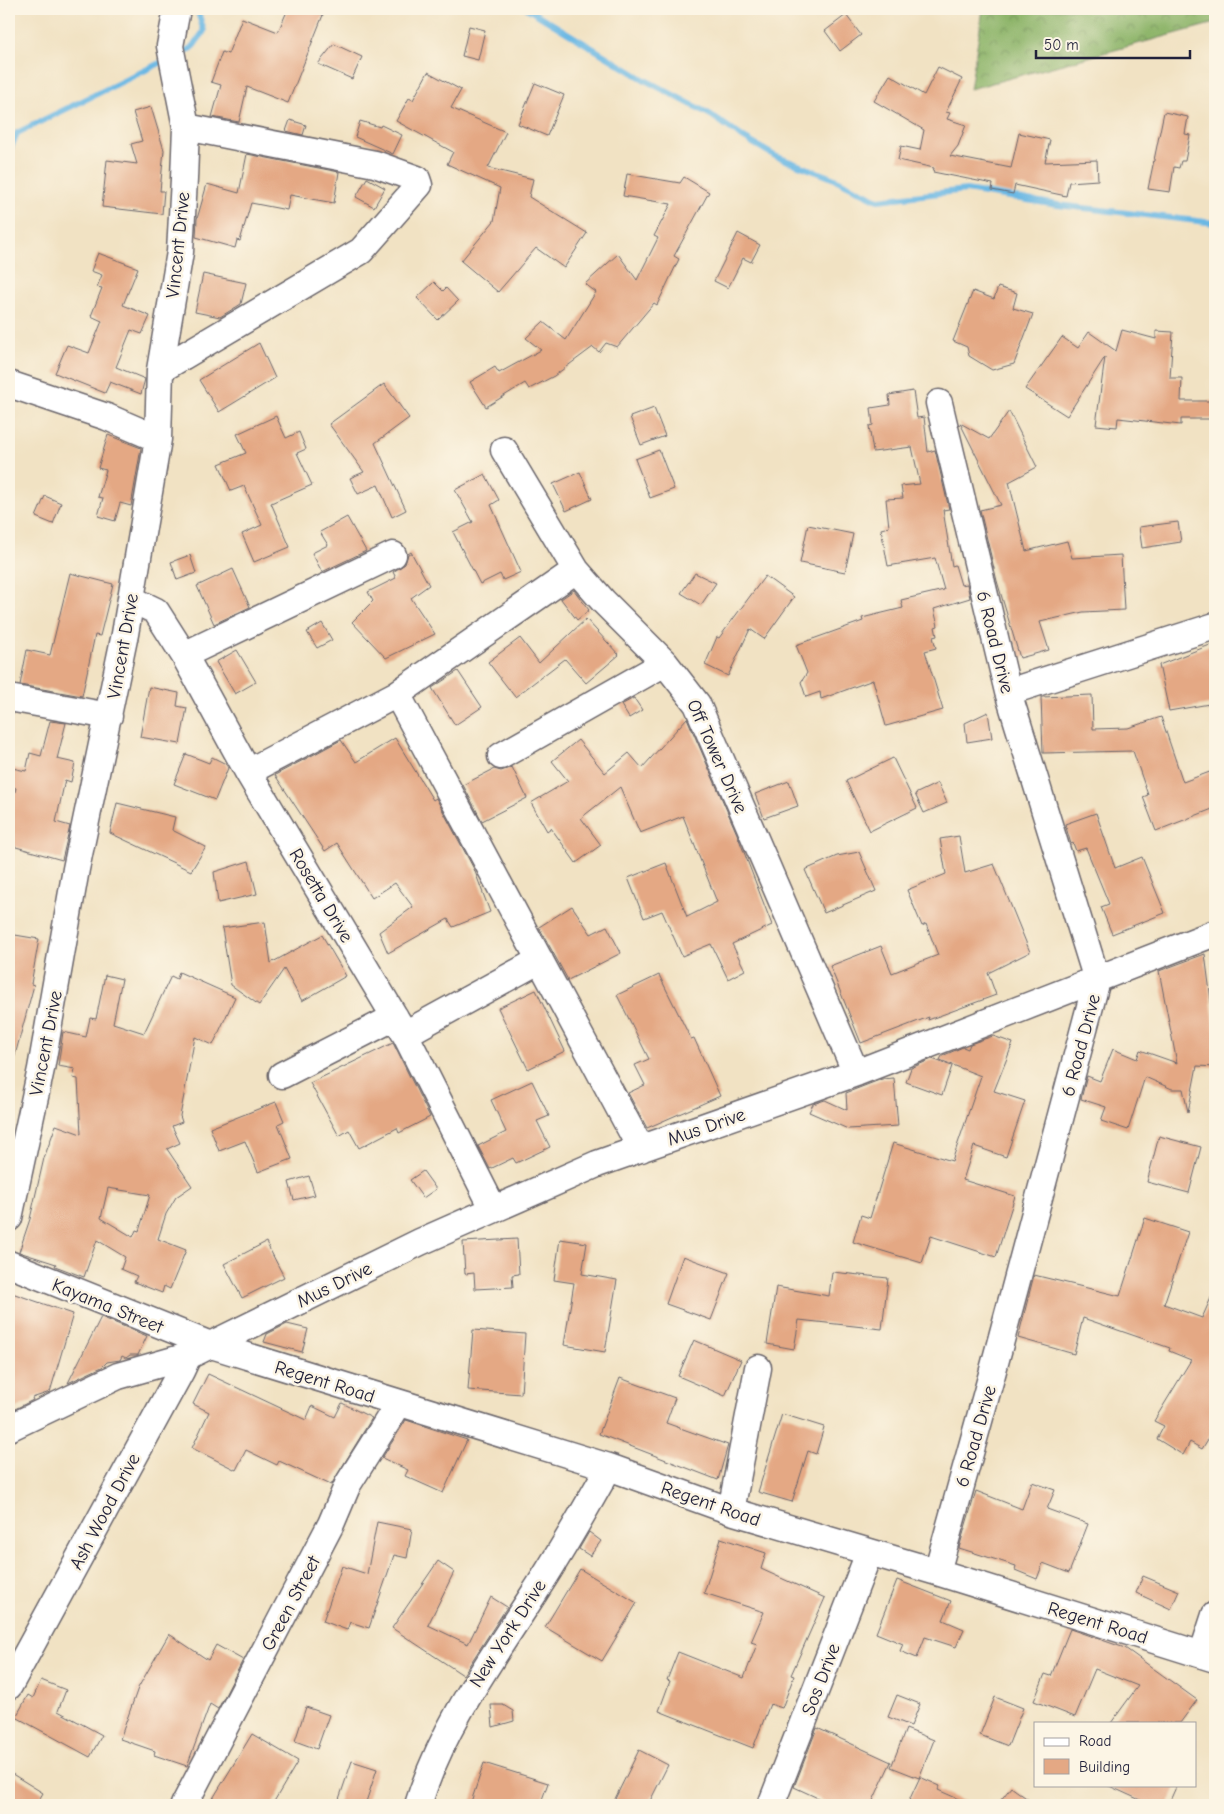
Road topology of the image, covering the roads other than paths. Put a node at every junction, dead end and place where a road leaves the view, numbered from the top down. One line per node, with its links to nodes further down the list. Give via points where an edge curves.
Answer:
1 (177, 9): 2 (street, Vincent Drive, via 172,58)
2 (186, 127): 3 (street, Vincent Drive, via 180,252); 3 (street, via 375,164 417,179 419,185 362,251)
3 (160, 370): 6 (street, Vincent Drive)
4 (9, 384): 6 (street, via 107,416)
5 (938, 403): 14 (street, 6 Road Drive)
6 (158, 438): 10 (street, Vincent Drive)
7 (504, 450): 9 (street, Off Tower Drive)
8 (393, 555): 12 (street)
9 (576, 570): 13 (street, Off Tower Drive); 15 (street)
10 (131, 599): 12 (street, Rosetta Drive, via 156,611); 17 (street, Vincent Drive)
11 (1215, 626): 14 (street)
12 (184, 655): 19 (street, Rosetta Drive)
13 (665, 663): 18 (street); 24 (street, Off Tower Drive, via 697,704)
14 (1008, 692): 22 (street, 6 Road Drive)
15 (397, 694): 19 (street); 21 (street)
16 (9, 698): 17 (street)
17 (110, 716): 28 (street, Vincent Drive, via 76,869 42,1069)
18 (501, 756)
19 (248, 772): 23 (street, Rosetta Drive)
20 (1215, 934): 22 (street, Mus Drive)
21 (540, 960): 23 (street); 26 (street)
22 (1097, 980): 24 (street, Mus Drive); 37 (street, 6 Road Drive)
23 (400, 1025): 25 (street); 27 (street, Rosetta Drive)
24 (856, 1073): 26 (street, Mus Drive)
25 (282, 1075)
26 (641, 1149): 27 (street, Mus Drive)
27 (493, 1208): 30 (street, Mus Drive)
28 (9, 1218)
29 (9, 1264): 30 (street, Kayama Street)
30 (198, 1350): 32 (street, Regent Road); 33 (street, Mus Drive, via 118,1376); 40 (street, Ash Wood Drive)
31 (758, 1368): 35 (street)
32 (399, 1403): 34 (street, Regent Road); 41 (street, Green Street, via 348,1484 331,1524)
33 (9, 1428)
34 (609, 1467): 35 (street, Regent Road); 42 (street, New York Drive, via 534,1593 458,1710)
35 (731, 1511): 36 (street, Regent Road)
36 (869, 1553): 37 (street, Regent Road); 43 (street, Sos Drive)
37 (937, 1572): 39 (street, Regent Road)
38 (1215, 1615): 39 (street)
39 (1209, 1657)
40 (9, 1686)
41 (184, 1805)
42 (418, 1805)
43 (771, 1805)

